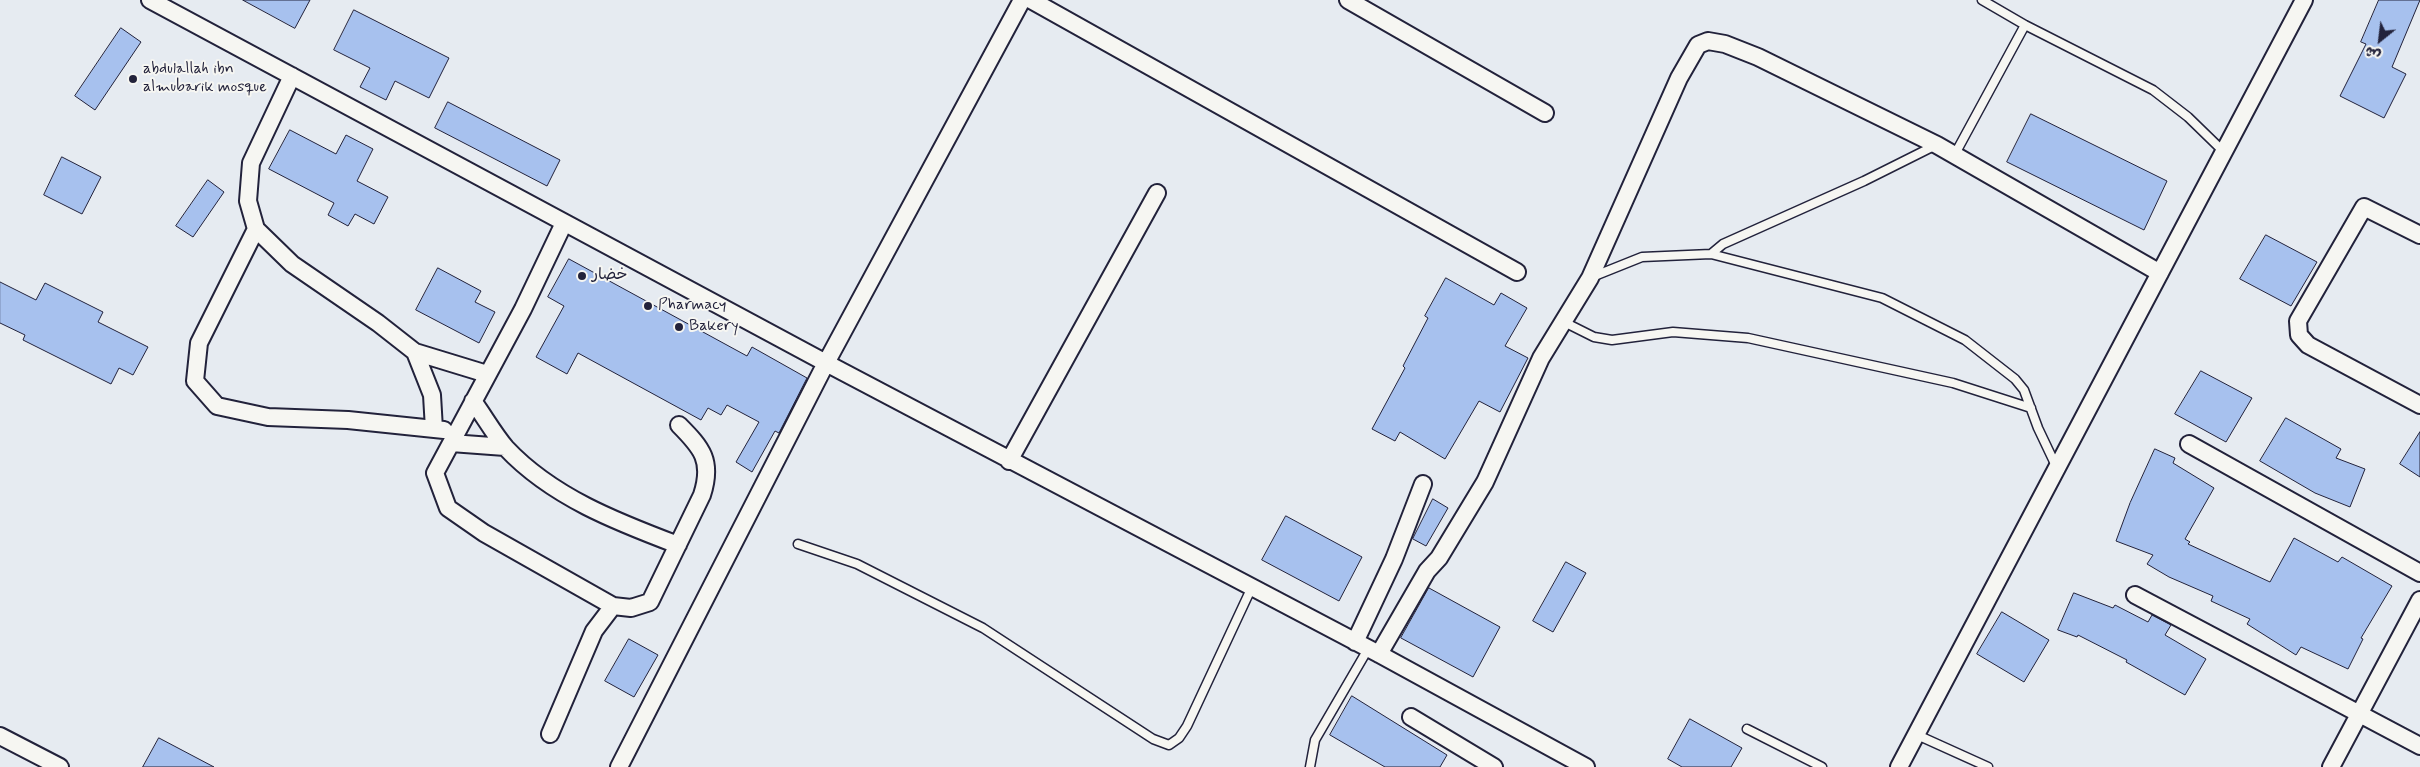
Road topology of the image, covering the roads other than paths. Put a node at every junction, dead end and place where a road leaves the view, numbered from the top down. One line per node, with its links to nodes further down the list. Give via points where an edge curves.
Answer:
1 (150, 0): 8 (street)
2 (1022, 0): 23 (street)
3 (1031, 0): 18 (street)
4 (1348, 0): 9 (street)
5 (1982, 0): 7 (lane)
6 (2304, 0): 11 (street)
7 (2024, 25): 11 (lane, via 2152,90 2188,117); 12 (lane)
8 (292, 76): 14 (street); 15 (street, via 251,163 248,201)
9 (1545, 113)
10 (1937, 145): 12 (street); 17 (lane, via 1723,244); 20 (street, via 1758,57 1708,41 1698,45 1682,72)
11 (2224, 152): 19 (street)
12 (1955, 154): 19 (street)
13 (1157, 193): 33 (street)
14 (564, 223): 23 (street); 24 (street, via 523,309)
15 (256, 229): 22 (street, via 292,264); 29 (street, via 199,343 195,381 217,406 268,417 348,420)
16 (2420, 236): 26 (street, via 2364,207 2298,321 2299,335 2308,345)
17 (1711, 254): 20 (lane, via 1642,257); 27 (lane, via 1882,298 1965,340 2016,379)
18 (1517, 272)
19 (2160, 273): 34 (street)
20 (1590, 278): 21 (street)
21 (1564, 322): 27 (lane, via 1594,337 1612,340 1673,332 1748,338 1954,383); 43 (street, via 1541,358 1485,482 1439,558)
22 (415, 352): 24 (street); 29 (street, via 432,396)
23 (826, 363): 33 (street); 52 (street)
24 (487, 374): 25 (street)
25 (472, 401): 30 (street); 32 (street)
26 (2420, 406)
27 (2031, 408): 34 (lane)
28 (679, 425): 37 (street, via 700,446 706,464 706,482)
29 (434, 429): 30 (street)
30 (454, 437): 32 (street); 42 (street, via 435,473 448,508 484,533)
31 (2190, 444): 38 (street)
32 (505, 447): 37 (street, via 549,485 620,523)
33 (1009, 461): 39 (street)
34 (2056, 468): 48 (street)
35 (1423, 484): 43 (street, via 1394,559)
36 (798, 544): 39 (lane, via 857,564 983,628 1153,739 1169,745 1187,726)
37 (678, 545): 42 (street, via 650,602 631,608)
38 (2420, 573)
39 (1251, 589): 43 (street)
40 (2134, 595): 44 (street)
41 (2420, 600): 44 (street)
42 (613, 606): 47 (street, via 594,631)
43 (1367, 648): 53 (lane, via 1314,740); 55 (street)
44 (2359, 714): 50 (street); 59 (street)
45 (1411, 717): 54 (street)
46 (1748, 729): 56 (lane)
47 (550, 734)
48 (1915, 734): 57 (street); 58 (lane)
49 (0, 736): 51 (street)
50 (2420, 746)
51 (60, 767)
52 (620, 767)
53 (1310, 767)
54 (1494, 767)
55 (1586, 767)
56 (1822, 767)
57 (1898, 767)
58 (1988, 767)
59 (2331, 767)

